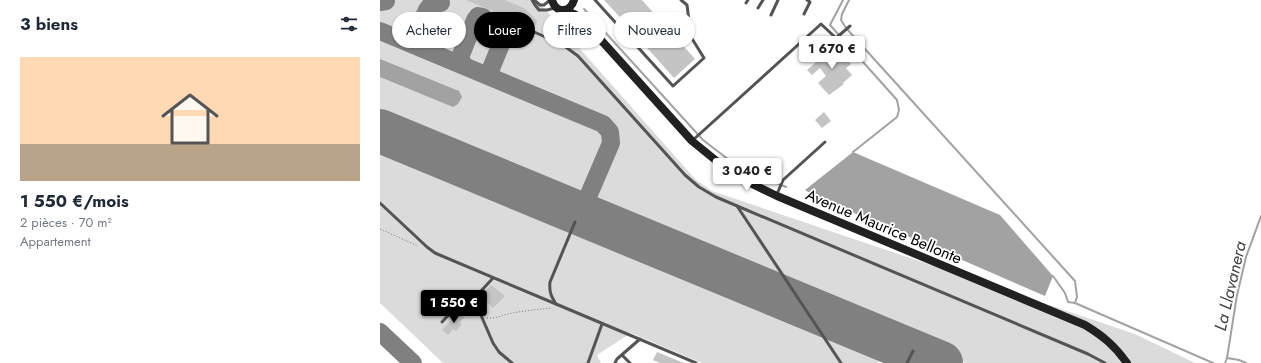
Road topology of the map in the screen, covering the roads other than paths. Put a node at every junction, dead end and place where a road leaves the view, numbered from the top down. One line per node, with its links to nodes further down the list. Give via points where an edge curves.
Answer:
1 (533, 0): 2 (lane, via 544,5); 10 (lane, via 539,10)
2 (551, 0): 10 (street)
3 (595, 0): 4 (lane, via 673,86 704,58 691,37 687,5)
4 (681, 0)
5 (763, 0): 9 (lane)
6 (778, 0): 14 (lane)
7 (807, 0): 13 (lane, via 810,2)
8 (574, 1): 10 (street, via 570,7); 12 (street, Avenue Maurice Bellonte)
9 (758, 8)
10 (560, 9): 11 (street, Avenue Maurice Bellonte)
11 (568, 12)
12 (579, 12)
13 (804, 14)
14 (771, 15)
15 (850, 26): 18 (lane, via 836,38 822,24)
16 (535, 32): 22 (lane, via 563,45 578,56 685,175 699,187)
17 (606, 45): 18 (street, Avenue Maurice Bellonte)
18 (694, 140): 20 (street, Avenue Maurice Bellonte, via 742,179)
19 (825, 142): 20 (lane, via 783,181)
20 (778, 192): 40 (street, Avenue Maurice Bellonte, via 1084,324 1104,337)
21 (380, 203): 24 (lane, via 435,253)
22 (736, 206): 37 (lane); 39 (lane)
23 (575, 222): 26 (lane, via 550,282 549,291)
24 (493, 278): 25 (lane); 26 (lane)
25 (470, 303): 27 (lane, via 456,307); 32 (lane, via 480,313 499,352)
26 (556, 304): 28 (lane)
27 (442, 322)
28 (602, 324): 29 (lane); 33 (lane)
29 (640, 339): 31 (lane); 36 (lane)
30 (913, 351): 38 (lane)
31 (622, 355): 34 (lane); 35 (lane)
32 (512, 363)
33 (588, 363)
34 (615, 363)
35 (630, 363)
36 (696, 363)
37 (840, 363)
38 (907, 363)
39 (1105, 363)
40 (1127, 363)

